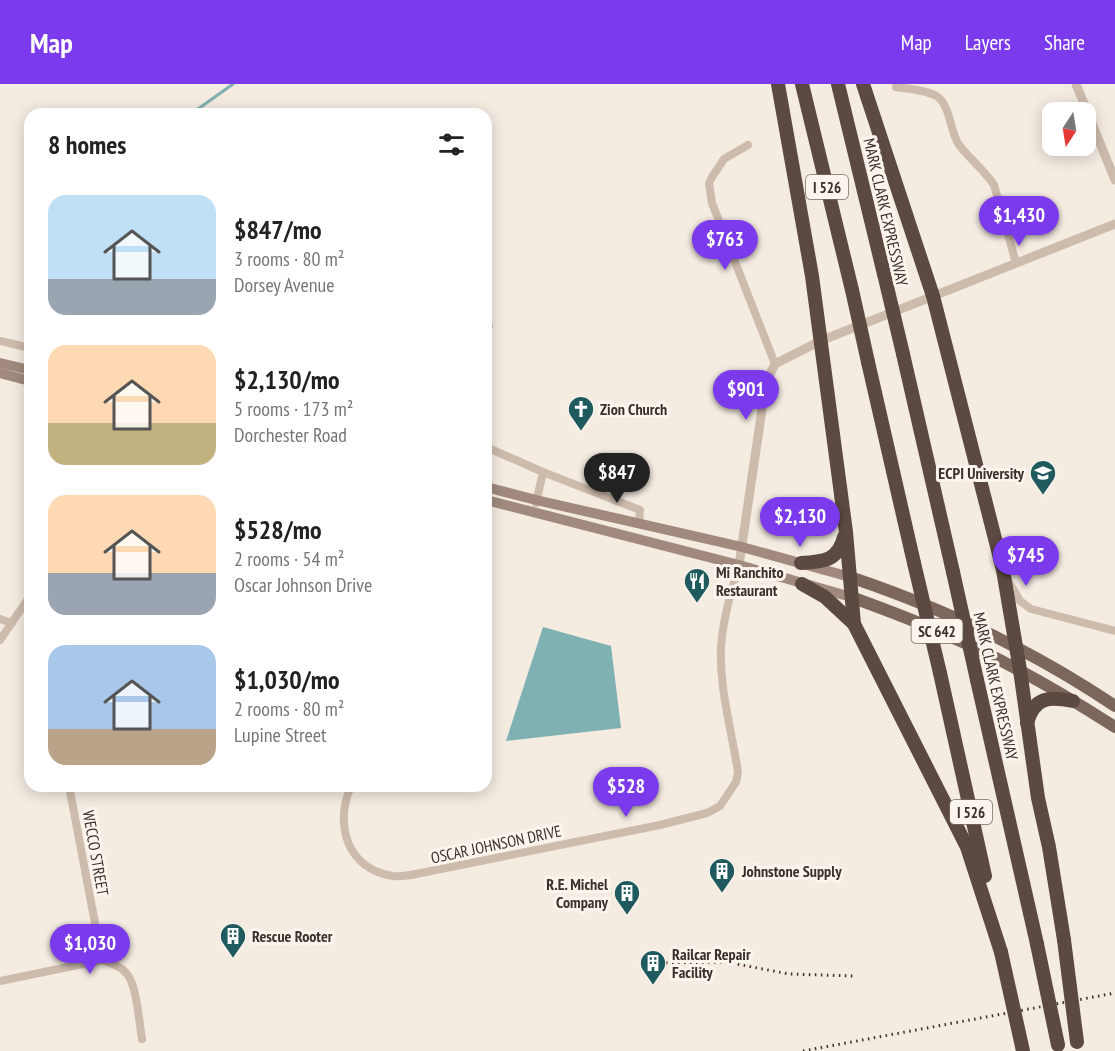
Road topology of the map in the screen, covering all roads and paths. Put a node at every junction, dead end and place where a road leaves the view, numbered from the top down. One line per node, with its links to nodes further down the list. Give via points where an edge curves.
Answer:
1 (778, 84): 13 (highway)
2 (802, 84): 49 (highway, I 526, bridge)
3 (838, 84): 54 (highway, MARK CLARK EXPRESSWAY / I 526, bridge, via 953,572)
4 (863, 84): 11 (highway)
5 (1076, 84): 8 (street)
6 (896, 87): 10 (street, via 938,97 959,145 994,185)
7 (748, 145): 16 (street, via 724,159 709,183 712,203)
8 (1115, 180)
9 (1115, 224): 10 (street)
10 (1016, 263): 11 (street)
11 (933, 296): 13 (street); 31 (highway)
12 (0, 341): 14 (street)
13 (820, 341): 16 (street); 27 (highway)
14 (24, 347)
15 (0, 363): 17 (main road)
16 (775, 364): 28 (street, via 766,382)
17 (24, 369)
18 (0, 373): 19 (main road)
19 (24, 379)
20 (492, 450): 21 (street)
21 (543, 472): 23 (street); 26 (street, via 640,510)
22 (492, 489): 23 (main road, SC 642)
23 (536, 500): 25 (street); 26 (main road, SC 642)
24 (492, 502): 25 (main road, SC 642)
25 (534, 512): 30 (main road, SC 642)
26 (639, 524): 28 (main road, SC 642)
27 (846, 532): 29 (highway, via 836,555); 32 (highway)
28 (742, 547): 29 (main road, SC 642); 30 (street)
29 (801, 563): 32 (main road, SC 642)
30 (739, 565): 33 (main road, SC 642); 48 (street, OSCAR JOHNSON DRIVE, via 721,649 738,772 720,806 660,825 395,876 368,866 346,838 342,818)
31 (1003, 570): 39 (street, via 1020,601 1030,609); 41 (highway)
32 (850, 577): 34 (highway); 41 (main road, SC 642, via 965,620)
33 (802, 584): 34 (main road, SC 642); 38 (highway, via 825,597)
34 (851, 597): 38 (highway); 42 (main road, SC 642, via 951,636)
35 (24, 605): 37 (street)
36 (0, 619): 37 (street)
37 (12, 623): 40 (street)
38 (854, 624): 49 (highway, via 967,847)
39 (1115, 631)
40 (0, 640)
41 (1016, 646): 42 (highway); 44 (main road, SC 642)
42 (1020, 670): 43 (main road, SC 642); 45 (highway)
43 (1073, 700): 45 (highway, via 1058,697 1040,702 1030,712); 46 (main road, SC 642)
44 (1115, 706)
45 (1027, 725): 53 (highway, bridge, via 1050,847)
46 (1115, 727)
47 (70, 792): 50 (street, WECCO STREET)
48 (349, 792)
49 (1001, 952): 55 (highway, I 526, bridge)
50 (102, 960): 51 (street); 52 (street, via 127,974)
51 (0, 981)
52 (142, 1039)
53 (1078, 1046)
54 (1059, 1048)
55 (1023, 1051)

